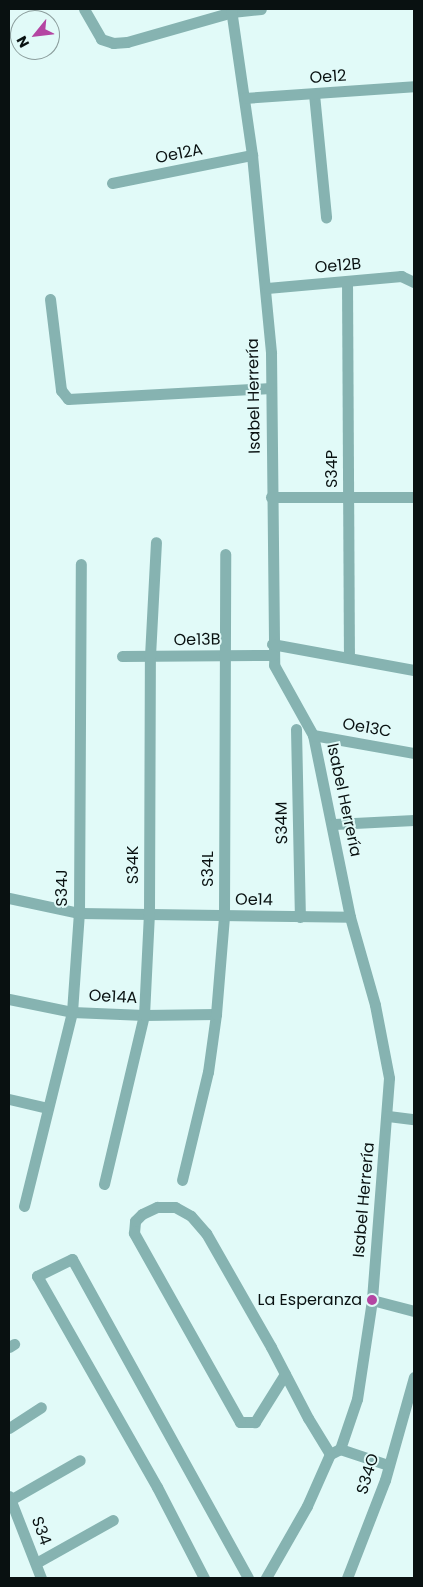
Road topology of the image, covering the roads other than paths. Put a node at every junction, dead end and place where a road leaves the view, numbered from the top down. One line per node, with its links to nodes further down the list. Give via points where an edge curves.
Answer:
1 (84, 9): 3 (street, via 101,40 112,44)
2 (261, 9): 3 (street)
3 (231, 10): 6 (street, Isabel Herrería)
4 (414, 86): 5 (street, Oe12)
5 (314, 94): 6 (street, Oe12); 9 (street)
6 (244, 98): 7 (street, Isabel Herrería)
7 (252, 155): 8 (street, Oe12A); 12 (street, Isabel Herrería)
8 (112, 183)
9 (326, 217)
10 (413, 280): 11 (street, Oe12B, via 401,276)
11 (348, 281): 12 (street, Oe12B); 16 (street, S34P)
12 (267, 288): 14 (street, Isabel Herrería)
13 (50, 299): 14 (street, via 61,390 68,399)
14 (271, 388): 15 (street, Isabel Herrería)
15 (271, 497): 16 (street); 21 (street, Isabel Herrería)
16 (348, 497): 17 (street); 25 (street, S34P)
17 (414, 497)
18 (156, 542): 23 (street, S34K)
19 (224, 554): 24 (street, S34L)
20 (81, 564): 33 (street, S34J)
21 (272, 649): 24 (street, Oe13B); 25 (street, Oe13B); 28 (street, Isabel Herrería, via 283,686)
22 (122, 656): 23 (street, Oe13B)
23 (150, 656): 24 (street, Oe13B); 34 (street, S34K)
24 (224, 656): 35 (street, S34L)
25 (349, 656): 26 (street, Oe13B)
26 (414, 670)
27 (296, 729): 36 (street, S34M)
28 (314, 735): 29 (street, Oe13C); 31 (street, Isabel Herrería)
29 (414, 753)
30 (414, 820): 31 (street)
31 (334, 824): 37 (street, Isabel Herrería)
32 (9, 898): 33 (street, Oe14)
33 (78, 913): 34 (street, Oe14); 39 (street, S34J)
34 (149, 914): 35 (street, Oe14); 41 (street, S34K)
35 (224, 916): 36 (street, Oe14); 40 (street, S34L)
36 (300, 917): 37 (street, Oe14)
37 (350, 917): 44 (street, Isabel Herrería, via 384,1044 389,1078)
38 (9, 999): 39 (street, Oe14A)
39 (72, 1012): 41 (street, Oe14A); 43 (street, S34J)
40 (216, 1014): 41 (street, Oe14A); 46 (street, S34L, via 208,1072)
41 (144, 1015): 47 (street, S34K)
42 (9, 1099): 43 (street)
43 (47, 1108): 48 (street, S34J)
44 (388, 1116): 45 (street); 49 (street, Isabel Herrería)
45 (414, 1120)
46 (182, 1180)
47 (104, 1184)
48 (24, 1206)
49 (372, 1300): 50 (street); 55 (street, Isabel Herrería, via 362,1376)
50 (414, 1311)
51 (285, 1374): 51 (street, via 197,1222 184,1212 166,1206 142,1214 133,1227 134,1233 240,1422 255,1422); 56 (street)
52 (414, 1377): 58 (street, S34O)
53 (41, 1407): 54 (street)
54 (9, 1428)
55 (340, 1449): 56 (street); 58 (street)
56 (330, 1454): 65 (street, via 307,1506)
57 (80, 1460): 59 (street)
58 (388, 1465): 66 (street, S34O)
59 (10, 1497): 61 (street, S34)
60 (113, 1520): 61 (street)
61 (36, 1563): 62 (street, S34)
62 (41, 1578)
63 (204, 1578): 64 (street, via 157,1487 37,1276 72,1259)
64 (248, 1578)
65 (266, 1578)
66 (347, 1578)

